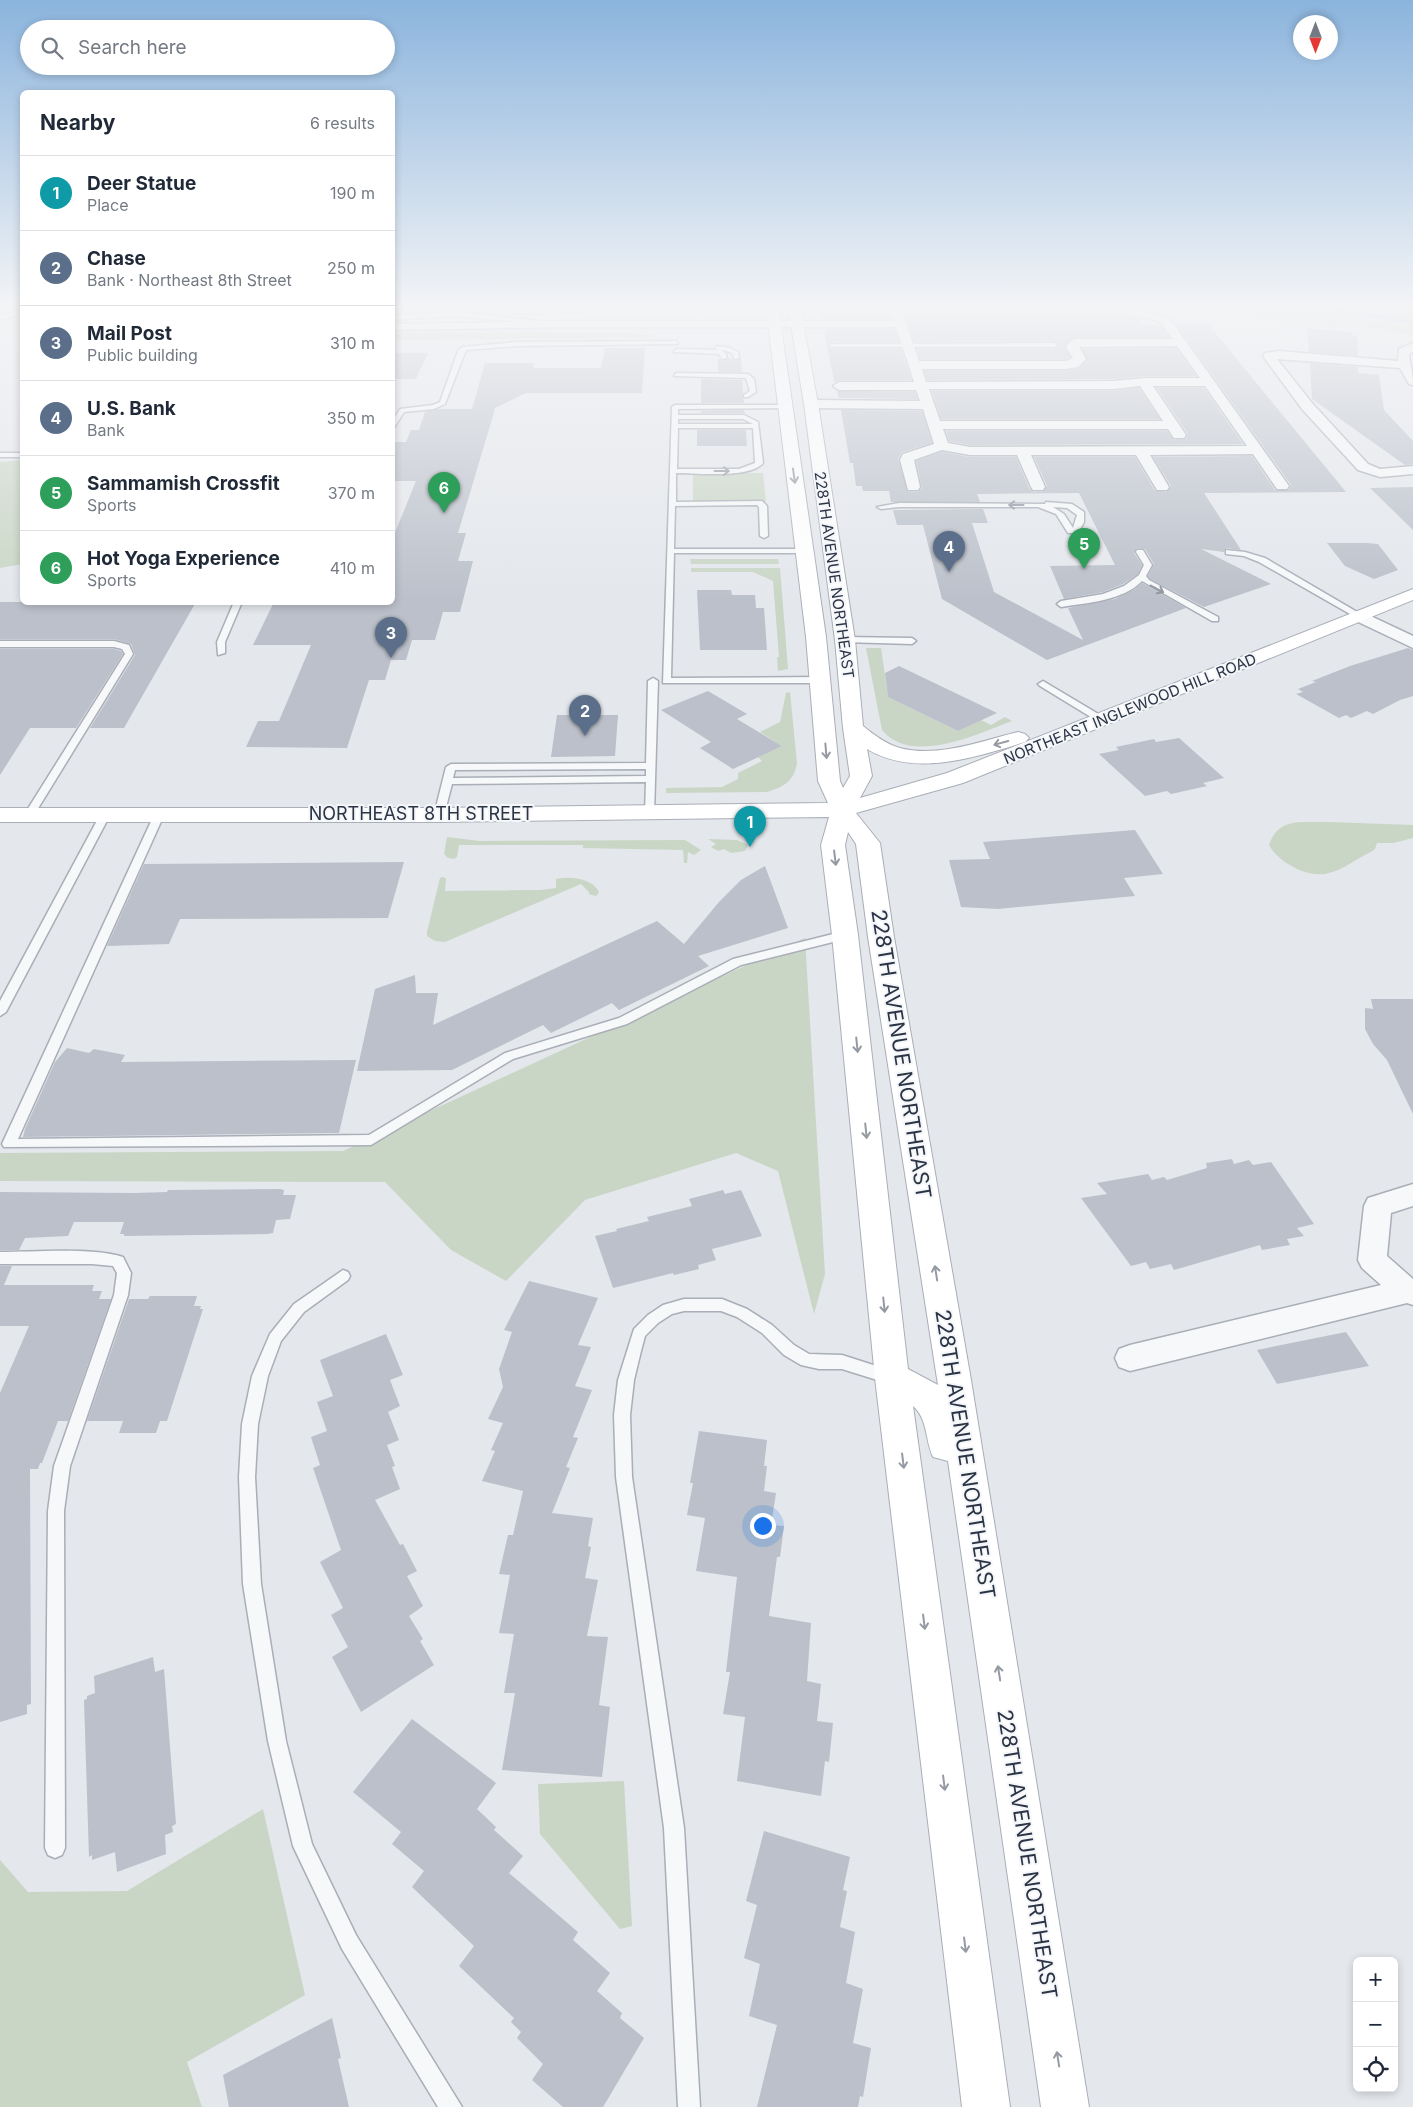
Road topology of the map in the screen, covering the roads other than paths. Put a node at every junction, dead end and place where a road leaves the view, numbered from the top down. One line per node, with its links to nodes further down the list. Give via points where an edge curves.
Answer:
1 (440, 404): 10 (lane, via 402,410)
2 (811, 404): 13 (main road, 228TH AVENUE NORTHEAST)
3 (850, 404): 7 (street)
4 (1159, 404): 12 (street)
5 (1224, 404): 15 (street)
6 (1307, 404): 22 (street, via 1363,467 1381,473)
7 (929, 405): 11 (street)
8 (785, 406): 9 (lane, via 675,407); 13 (main road, via 801,411 803,422); 30 (main road, 228TH AVENUE NORTHEAST, one-way to 30)
9 (675, 421): 21 (lane); 21 (lane, one-way to 9, via 739,471 759,462 754,423 744,416)
10 (395, 423)
11 (936, 425): 12 (street); 14 (street)
12 (1172, 425): 18 (street)
13 (815, 437): 36 (main road, 228TH AVENUE NORTHEAST)
14 (942, 446): 16 (street); 25 (street, via 908,457)
15 (1256, 450): 18 (street); 24 (street)
16 (1022, 451): 17 (street); 26 (street)
17 (1141, 451): 18 (street); 23 (street)
18 (1191, 451)
19 (0, 455): 20 (lane)
20 (20, 455)
21 (674, 470): 27 (lane)
22 (1413, 470)
23 (1162, 486)
24 (1282, 486)
25 (913, 487)
26 (1038, 487)
27 (673, 504): 31 (lane, via 758,503 763,506); 32 (lane)
28 (1038, 504): 28 (lane, via 1062,505 1076,510 1081,514 1080,522 1073,530 1056,510); 29 (lane, one-way to 29)
29 (881, 507)
30 (799, 514): 33 (main road, 228TH AVENUE NORTHEAST); 36 (main road, via 810,523 820,550)
31 (764, 536)
32 (672, 551): 33 (lane); 49 (lane, via 666,681)
33 (804, 552): 41 (main road, via 818,564 830,602); 49 (main road, 228TH AVENUE NORTHEAST)
34 (1140, 552): 37 (lane, via 1148,565)
35 (1229, 552): 42 (lane, via 1262,560)
36 (831, 553): 41 (main road, 228TH AVENUE NORTHEAST)
37 (1142, 576): 39 (lane, via 1133,586 1097,598); 43 (lane, one-way to 43, via 1151,586)
38 (1413, 594): 42 (main road, NORTHEAST INGLEWOOD HILL ROAD)
39 (1061, 604)
40 (237, 605): 48 (lane, via 221,642)
41 (842, 616): 44 (main road, 228TH AVENUE NORTHEAST)
42 (1360, 616): 46 (street); 52 (main road, NORTHEAST INGLEWOOD HILL ROAD)
43 (1215, 619)
44 (845, 640): 45 (lane); 53 (main road, 228TH AVENUE NORTHEAST)
45 (912, 641)
46 (1413, 643)
47 (0, 644): 60 (lane, via 114,644 126,647 129,654)
48 (221, 653)
49 (820, 680): 56 (main road, 228TH AVENUE NORTHEAST, one-way to 56, via 829,780)
50 (653, 681): 54 (lane)
51 (1043, 684): 52 (lane)
52 (1099, 719): 53 (main road, one-way to 53, via 994,744 925,756 894,753 870,742); 56 (main road, NORTHEAST INGLEWOOD HILL ROAD, via 955,778)
53 (853, 728): 56 (main road, 228TH AVENUE NORTHEAST, via 861,776)
54 (651, 769): 55 (lane); 55 (lane); 57 (lane)
55 (450, 771): 58 (lane)
56 (842, 810): 57 (main road, NORTHEAST 8TH STREET); 63 (main road, 228TH AVENUE NORTHEAST, one-way to 63, via 833,845); 71 (main road, 228TH AVENUE NORTHEAST, one-way to 56, via 868,843)
57 (650, 812): 58 (main road, NORTHEAST 8TH STREET)
58 (439, 814): 62 (main road, NORTHEAST 8TH STREET)
59 (0, 815): 60 (main road, NORTHEAST 8TH STREET)
60 (29, 815): 61 (main road, NORTHEAST 8TH STREET)
61 (105, 815): 62 (main road, NORTHEAST 8TH STREET); 64 (lane)
62 (159, 815): 63 (lane, via 9,1144 371,1140 509,1056 623,1021 737,962)
63 (845, 935): 70 (main road, 228TH AVENUE NORTHEAST, one-way to 70)
64 (0, 1012)
65 (1413, 1195): 68 (street, via 1378,1206 1372,1260)
66 (0, 1258): 72 (lane, via 118,1261 124,1273 121,1295 62,1466 56,1511)
67 (343, 1276): 73 (lane, via 299,1308 275,1338 260,1376 250,1424 247,1476 252,1584 277,1740 303,1846 349,1942)
68 (1410, 1292): 69 (street)
69 (1130, 1358)
70 (892, 1378): 71 (main road, via 926,1394 936,1402 942,1417 967,1590 979,1616); 74 (lane, via 842,1362 806,1360 742,1313 722,1305 705,1303 668,1309 639,1333 633,1351 622,1415 624,1476 674,1828); 75 (main road, 228TH AVENUE NORTHEAST, one-way to 75)
71 (993, 1633): 76 (main road, 228TH AVENUE NORTHEAST, one-way to 71)
72 (55, 1848)
73 (451, 2107)
74 (689, 2107)
75 (986, 2107)
76 (1065, 2107)

